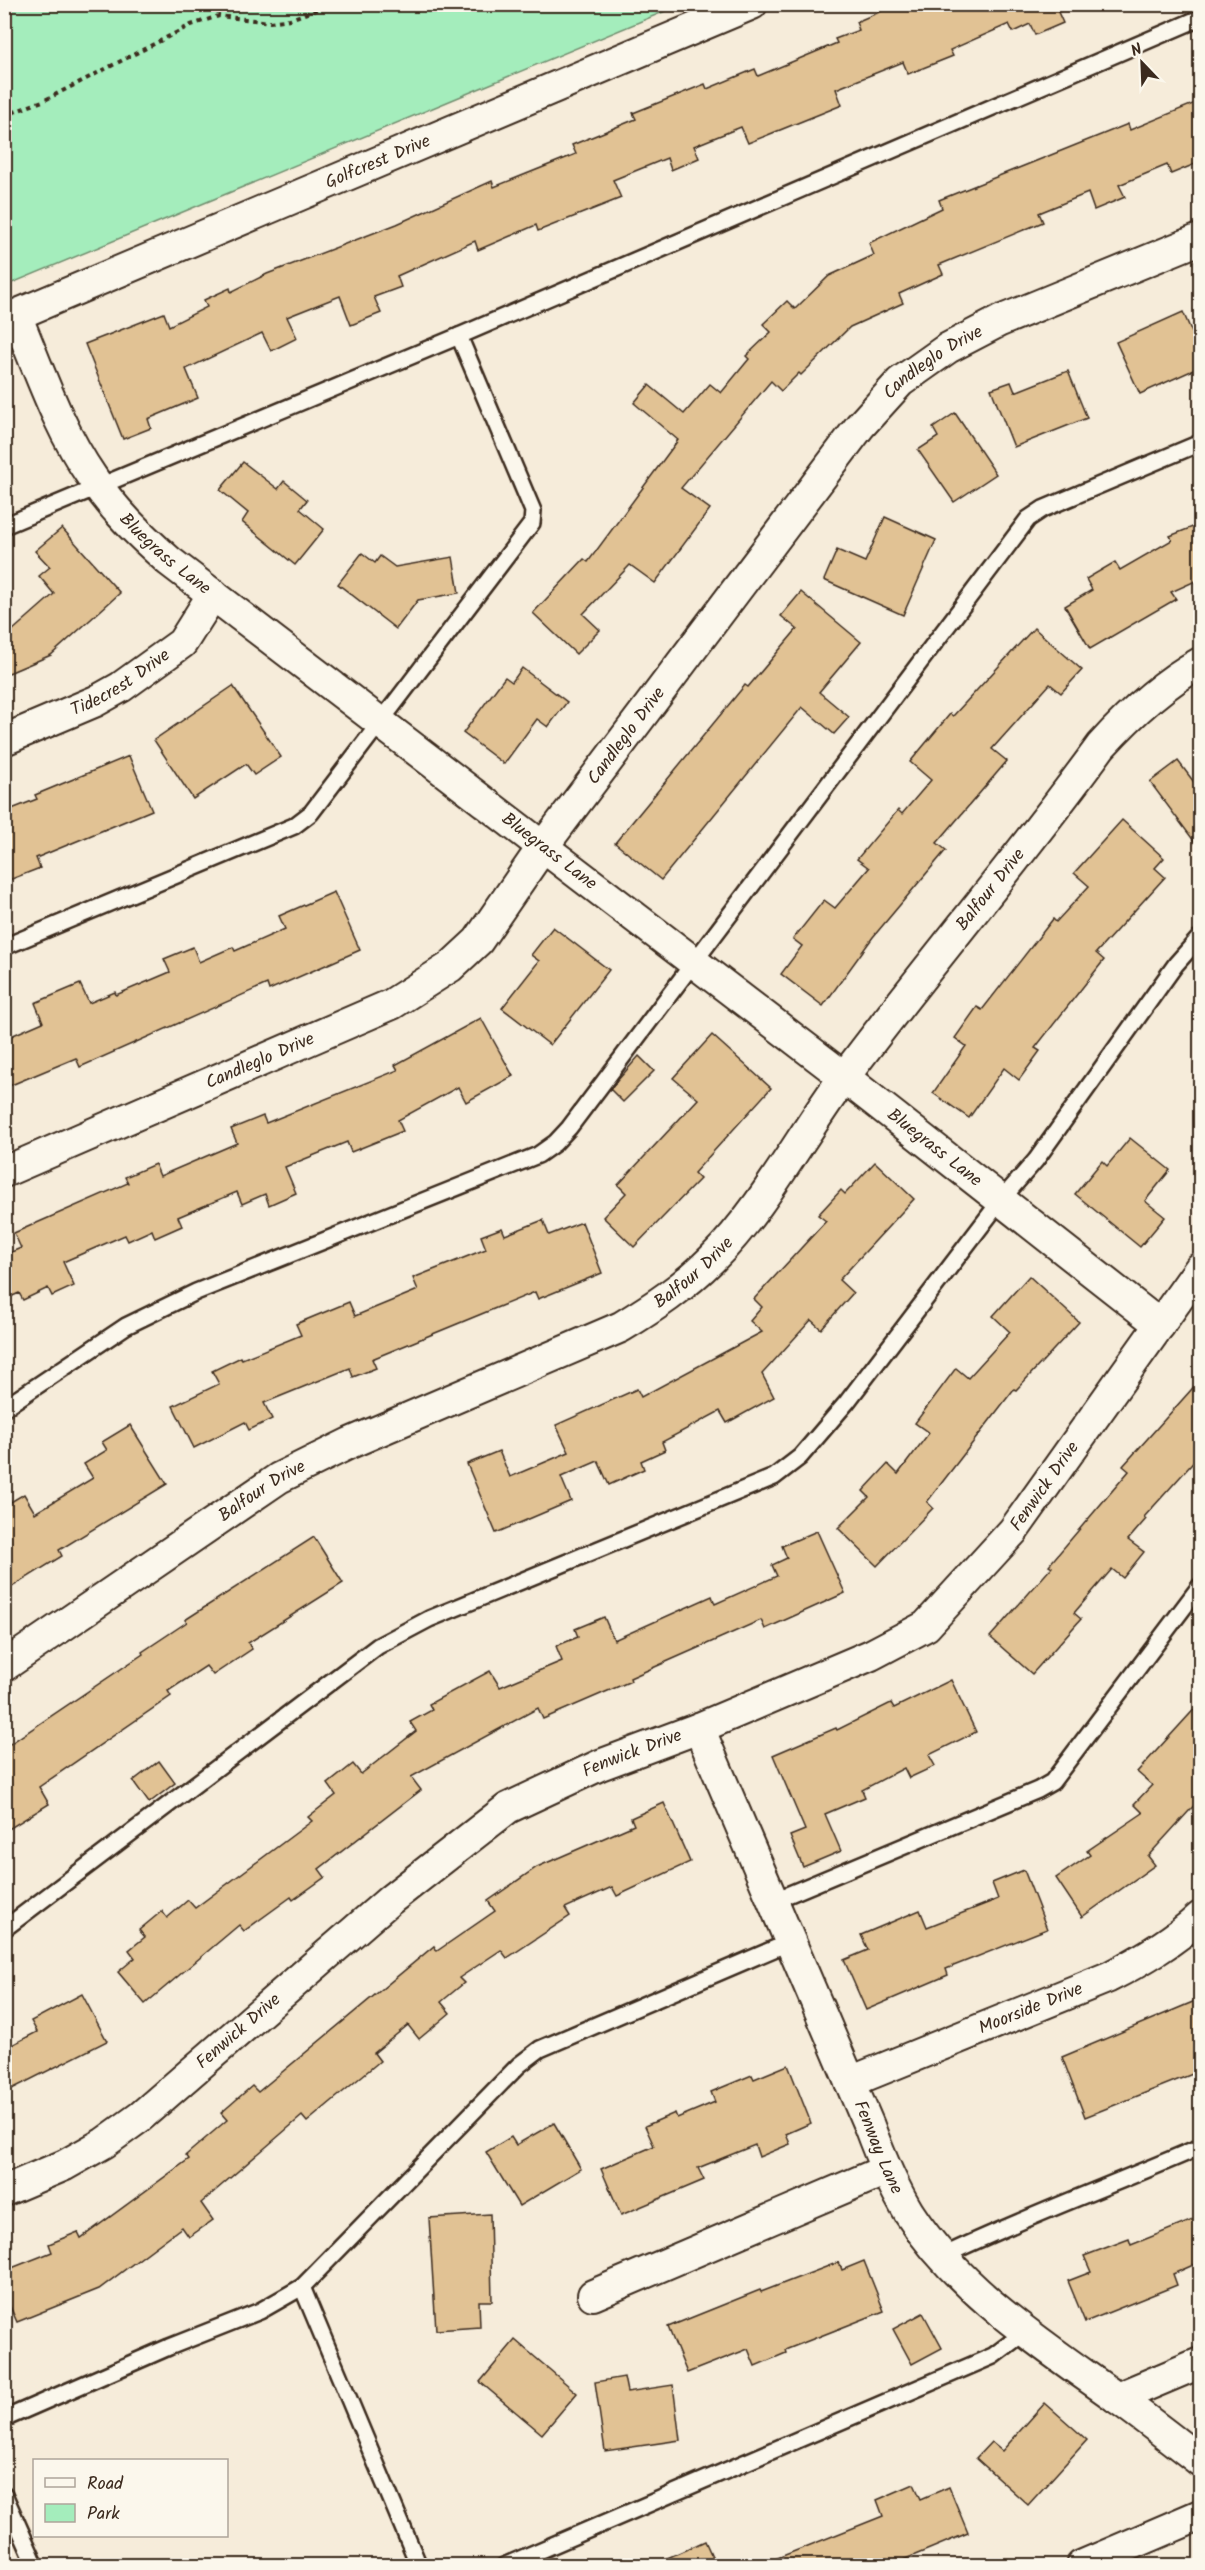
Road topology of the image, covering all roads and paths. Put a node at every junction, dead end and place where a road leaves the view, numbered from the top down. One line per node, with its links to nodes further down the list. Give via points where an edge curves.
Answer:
1 (333, 4): 4 (path, via 270,22 219,16 191,25 45,100)
2 (752, 4): 6 (street, Golfcrest Drive)
3 (1200, 18): 7 (lane)
4 (4, 116)
5 (1200, 239): 15 (street, Candleglo Drive, via 1000,321 948,348 900,382 860,426)
6 (10, 318): 9 (street, Bluegrass Lane, via 72,446)
7 (459, 336): 9 (lane); 13 (lane, via 533,511 532,523)
8 (1200, 443): 18 (lane, via 1043,509 1028,519)
9 (98, 486): 10 (lane); 11 (street, Bluegrass Lane, via 141,536)
10 (4, 526)
11 (213, 594): 13 (street, Bluegrass Lane); 14 (street, Tidecrest Drive, via 182,643 121,687)
12 (1200, 663): 19 (street, Balfour Drive, via 1154,693 1101,746)
13 (380, 722): 15 (street, Bluegrass Lane); 17 (lane, via 311,813 294,826)
14 (4, 740)
15 (542, 848): 18 (street, Bluegrass Lane); 20 (street, Candleglo Drive, via 478,941 450,967 392,1004)
16 (1200, 937): 21 (lane, via 1176,964 1036,1160)
17 (4, 947)
18 (694, 963): 19 (street, Bluegrass Lane); 24 (lane, via 569,1128 538,1155 196,1292 126,1326)
19 (844, 1077): 21 (street, Bluegrass Lane); 26 (street, Balfour Drive, via 748,1215 713,1258 663,1302 621,1327 279,1478)
20 (4, 1172)
21 (1001, 1200): 23 (street, Bluegrass Lane); 30 (lane, via 847,1402 800,1457 774,1477 429,1619 378,1646)
22 (1200, 1268): 23 (street, Fenwick Drive)
23 (1160, 1325): 27 (street, Fenwick Drive, via 1013,1531 926,1626 871,1655)
24 (4, 1408)
25 (1200, 1586): 28 (lane, via 1052,1782)
26 (4, 1666)
27 (699, 1728): 28 (street, Fenway Lane); 35 (street, Fenwick Drive, via 600,1765 508,1808 390,1900 140,2117 65,2165)
28 (773, 1901): 31 (street, Fenway Lane)
29 (1200, 1917): 32 (street, Moorside Drive, via 1151,1954 1109,1977)
30 (4, 1929)
31 (790, 1942): 32 (street, Fenway Lane); 37 (lane, via 540,2049 519,2065)
32 (850, 2082): 34 (street, Fenway Lane)
33 (1200, 2147): 36 (lane, via 1005,2226)
34 (886, 2170): 36 (street, Fenway Lane, via 909,2213); 38 (street)
35 (4, 2191)
36 (943, 2256): 39 (street, Fenway Lane)
37 (302, 2286): 42 (lane, via 260,2311); 47 (lane)
38 (593, 2295)
39 (1025, 2332): 41 (street, Fenway Lane); 48 (lane, via 993,2356)
40 (1200, 2363): 41 (street)
41 (1117, 2398): 43 (street, Fenway Lane)
42 (4, 2419)
43 (1200, 2461)
44 (4, 2494): 46 (lane)
45 (1200, 2515): 49 (street)
46 (36, 2565)
47 (419, 2565)
48 (504, 2565)
49 (1081, 2565)

